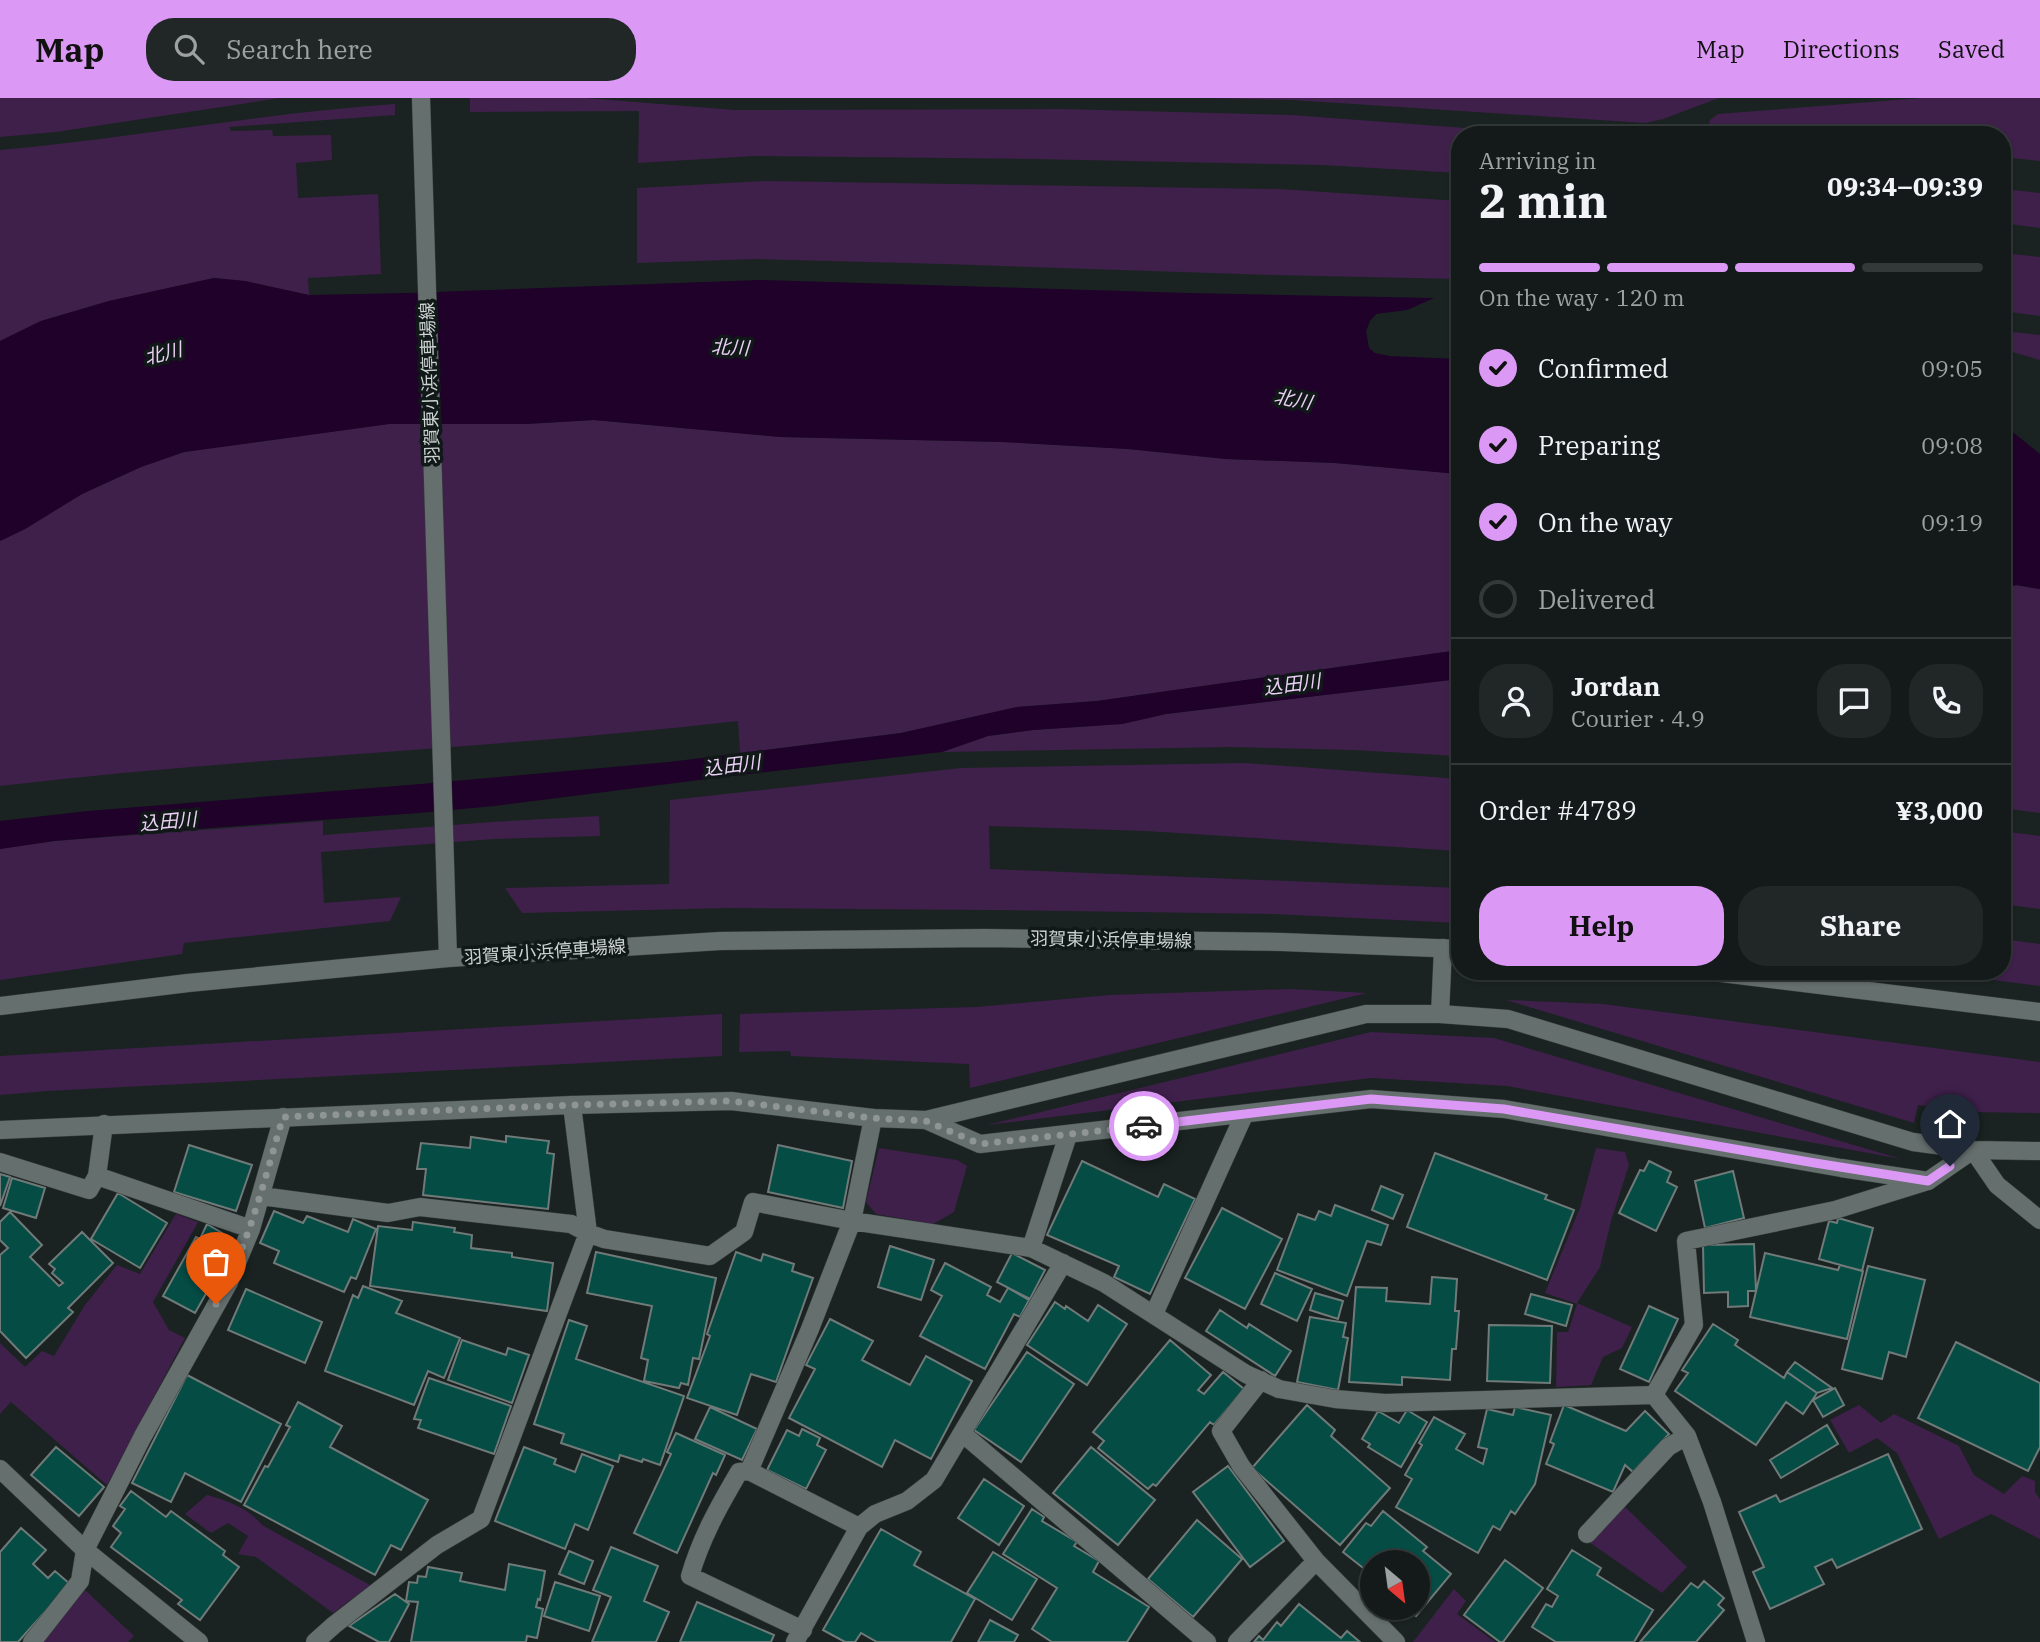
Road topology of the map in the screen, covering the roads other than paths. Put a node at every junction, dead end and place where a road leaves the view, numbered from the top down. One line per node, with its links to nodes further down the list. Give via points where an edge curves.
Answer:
1 (421, 98): 3 (street, 羽賀東小浜停車場線)
2 (1451, 948): 3 (street, 羽賀東小浜停車場線, via 985,938 720,941); 7 (street)
3 (448, 958): 5 (street, via 188,982)
4 (1779, 980): 6 (street)
5 (0, 1006)
6 (2040, 1012)
7 (1440, 1014): 12 (street, via 1366,1014); 16 (street, via 1508,1019 1913,1142)
8 (572, 1105): 10 (street); 11 (street, via 731,1101); 25 (street)
9 (1244, 1115): 15 (street); 20 (street, via 1371,1099 1504,1109); 28 (street)
10 (283, 1117): 13 (street); 21 (street)
11 (873, 1118): 12 (street); 23 (street)
12 (926, 1121): 15 (street, via 980,1144)
13 (104, 1124): 14 (street); 19 (street)
14 (0, 1130)
15 (1068, 1135): 26 (street)
16 (1973, 1150): 17 (street); 20 (street); 22 (street, via 1997,1185)
17 (2040, 1150)
18 (0, 1162): 19 (street, via 89,1190)
19 (97, 1176): 24 (street)
20 (1928, 1181): 30 (street, via 1835,1210 1686,1241 1694,1325)
21 (261, 1196): 24 (street); 25 (street, via 388,1213 420,1207 571,1224)
22 (2040, 1220)
23 (852, 1221): 25 (street, via 753,1202 744,1232 710,1256); 26 (street); 34 (street)
24 (251, 1230): 37 (street, via 229,1282)
25 (588, 1233): 42 (street, via 481,1519 437,1545)
26 (1031, 1248): 27 (street)
27 (1063, 1264): 28 (street); 31 (street)
28 (1154, 1314): 29 (street)
29 (1261, 1380): 30 (street, via 1279,1389 1385,1403); 38 (street, via 1221,1431 1241,1466)
30 (1654, 1395): 32 (street)
31 (962, 1433): 35 (street, via 934,1480); 43 (street)
32 (1688, 1436): 36 (street, via 1668,1447); 46 (street)
33 (0, 1469): 37 (street)
34 (749, 1471): 35 (street); 39 (street, via 739,1472 712,1518 690,1576)
35 (859, 1527): 39 (street)
36 (1587, 1534)
37 (85, 1550): 40 (street, via 80,1581); 41 (street)
38 (1316, 1561): 44 (street); 45 (street)
39 (799, 1636)
40 (32, 1642)
41 (198, 1642)
42 (315, 1642)
43 (1207, 1642)
44 (1237, 1642)
45 (1396, 1642)
46 (1756, 1642)

